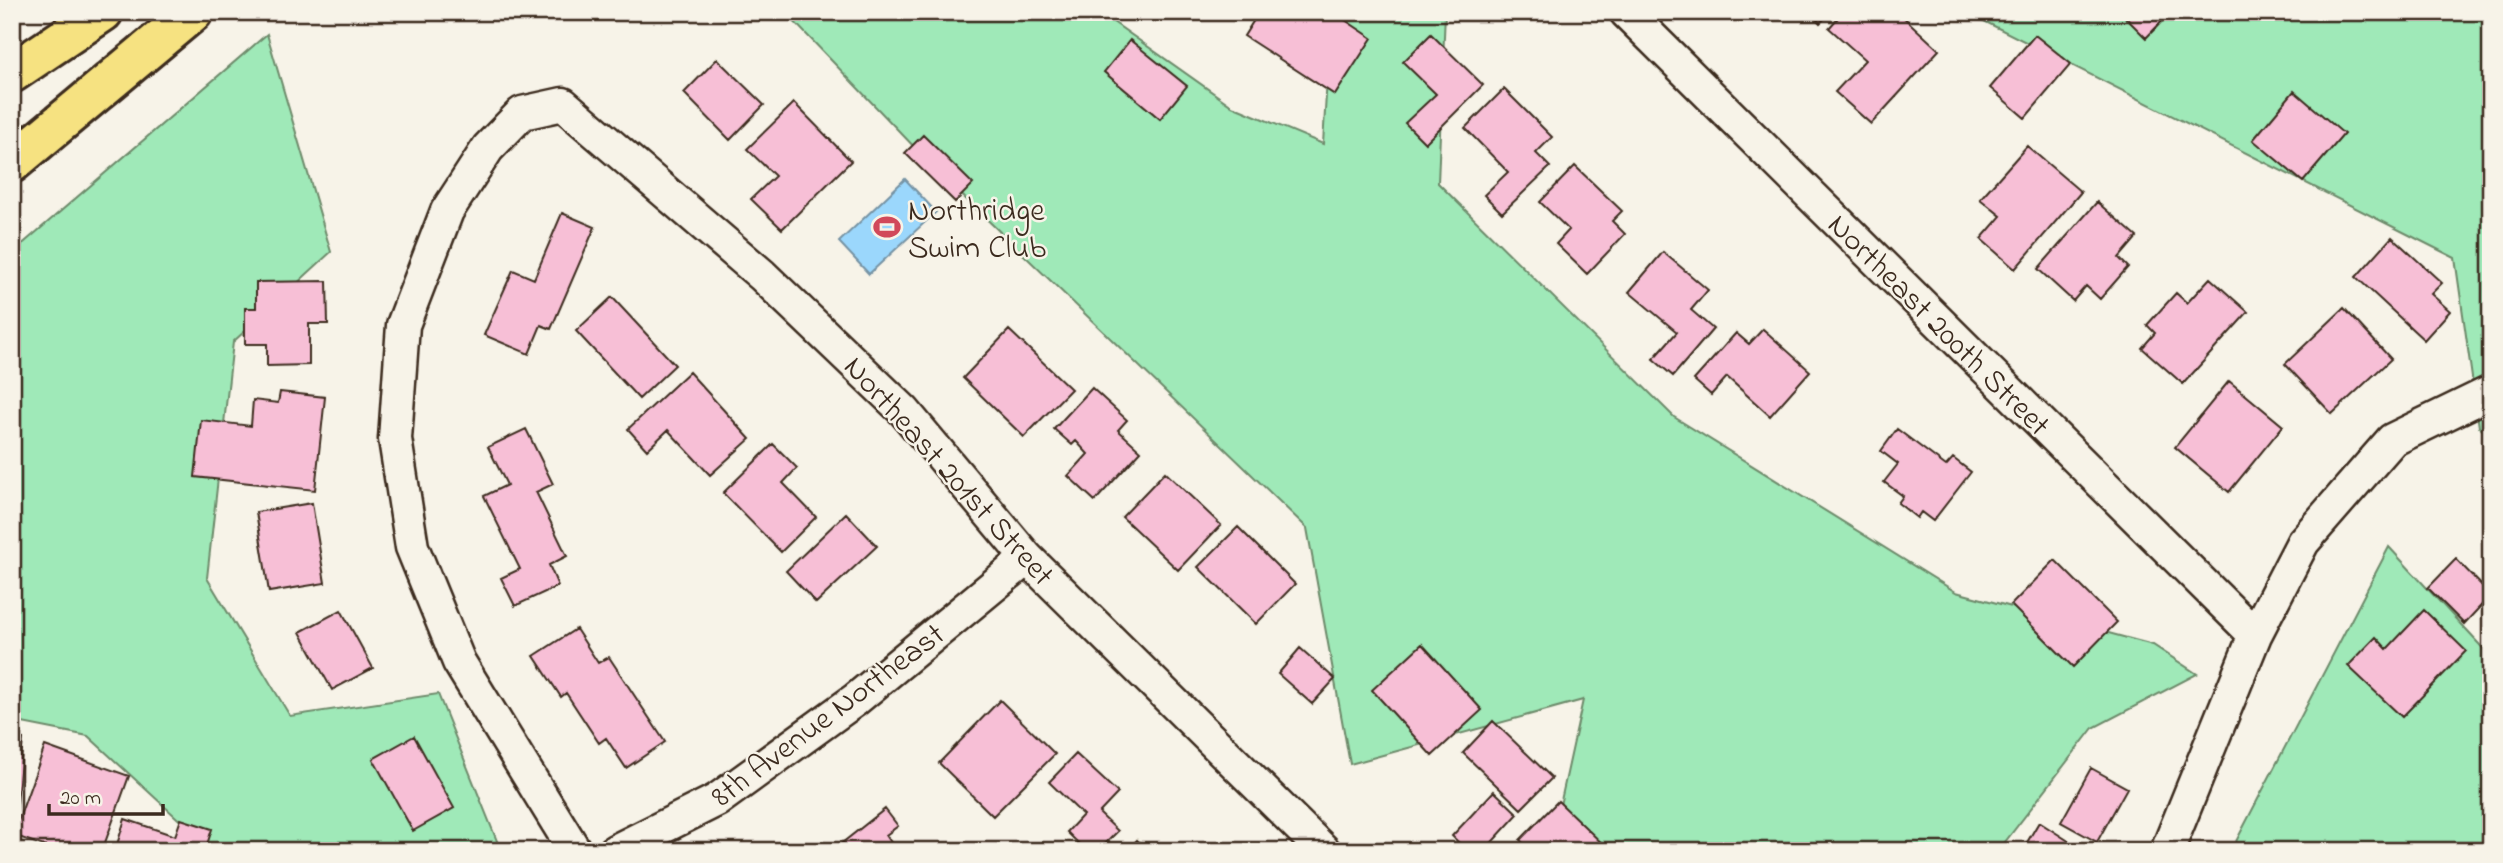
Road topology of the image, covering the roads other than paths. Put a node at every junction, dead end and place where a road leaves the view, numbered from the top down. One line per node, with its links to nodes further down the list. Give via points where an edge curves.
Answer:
1 (103, 12): 4 (highway)
2 (193, 12): 5 (highway)
3 (1626, 12): 8 (street, Northeast 200th Street)
4 (12, 73)
5 (12, 163)
6 (2491, 392): 8 (street, via 2392,440 2303,542)
7 (1027, 558): 9 (street, Northeast 201st Street, via 904,411 762,275 563,104 522,113 488,148 447,211 403,325 395,439 412,547 459,662); 10 (street, 8th Avenue Northeast, via 855,700 717,800); 11 (street, Northeast 201st Street)
8 (2255, 635): 12 (street)
9 (575, 851)
10 (615, 851)
11 (1324, 851)
12 (2167, 851)

